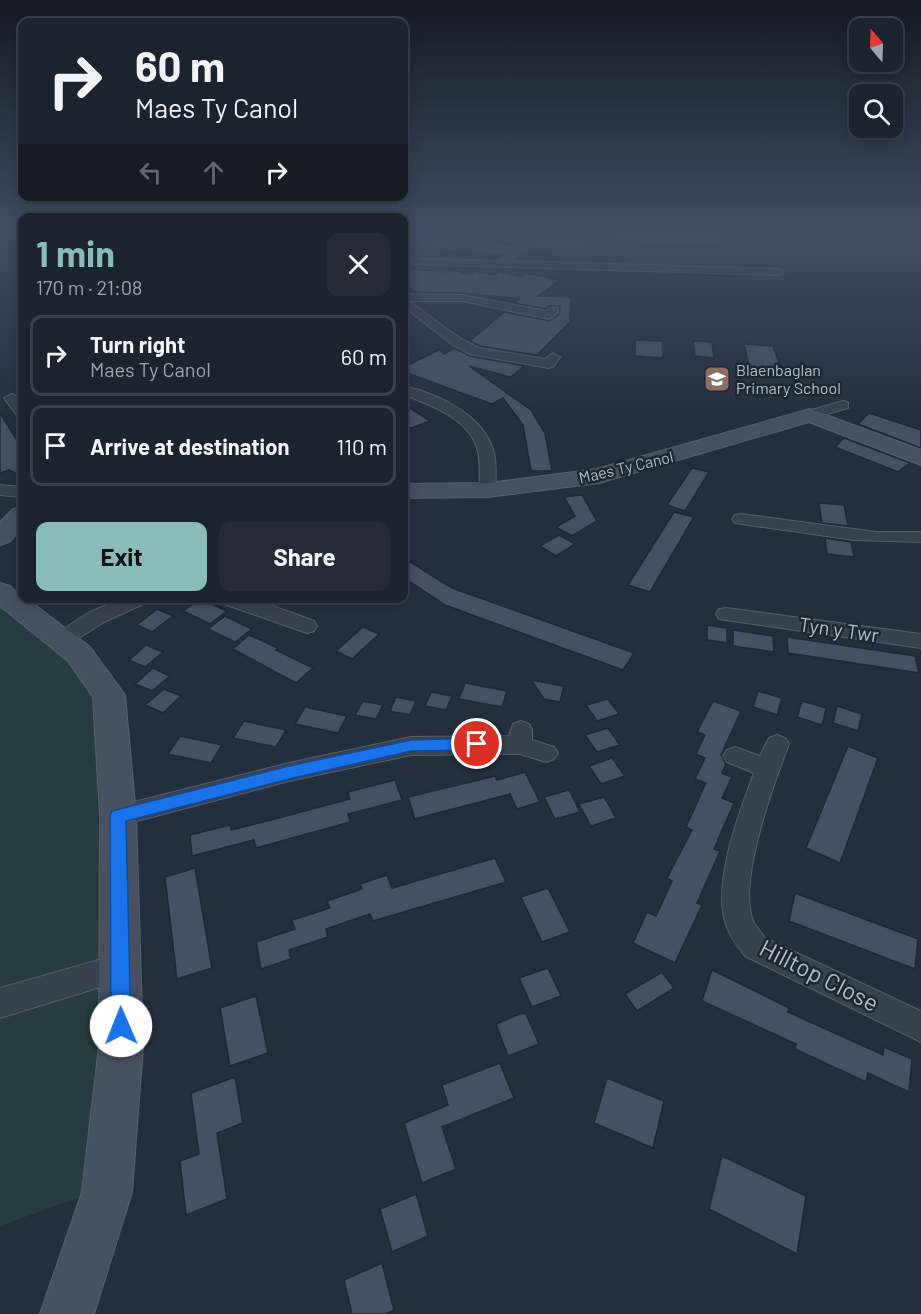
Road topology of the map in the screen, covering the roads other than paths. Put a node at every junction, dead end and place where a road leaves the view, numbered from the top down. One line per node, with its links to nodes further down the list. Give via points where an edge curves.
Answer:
1 (408, 297): 3 (street, via 462,298 550,315)
2 (408, 305): 4 (street, via 475,351 548,364)
3 (554, 310)
4 (553, 357)
5 (408, 392): 9 (street, via 433,402 476,430 486,453)
6 (843, 405): 7 (street, Maes Ty Canol)
7 (810, 415): 8 (street); 9 (street, Maes Ty Canol, via 599,476)
8 (921, 458)
9 (488, 490): 10 (street, Maes Ty Canol)
10 (408, 491)
11 (15, 497): 15 (street)
12 (763, 504): 14 (street)
13 (741, 519): 14 (street)
14 (780, 521): 16 (street, via 857,535)
15 (0, 537)
16 (921, 537)
17 (0, 592): 22 (street)
18 (129, 603): 22 (street, via 97,617)
19 (244, 603): 21 (street)
20 (726, 614): 23 (street, Tyn y Twr, via 758,610)
21 (306, 627)
22 (61, 640): 26 (street, via 80,654 109,695)
23 (921, 641)
24 (546, 753): 26 (street, via 520,737 411,746 289,772)
25 (735, 756): 29 (street, Hilltop Close, via 772,756 735,877 739,923 755,947)
26 (118, 816): 27 (street)
27 (120, 968): 28 (street); 30 (street, via 121,1046 107,1192)
28 (0, 1003)
29 (921, 1027)
30 (67, 1314)

